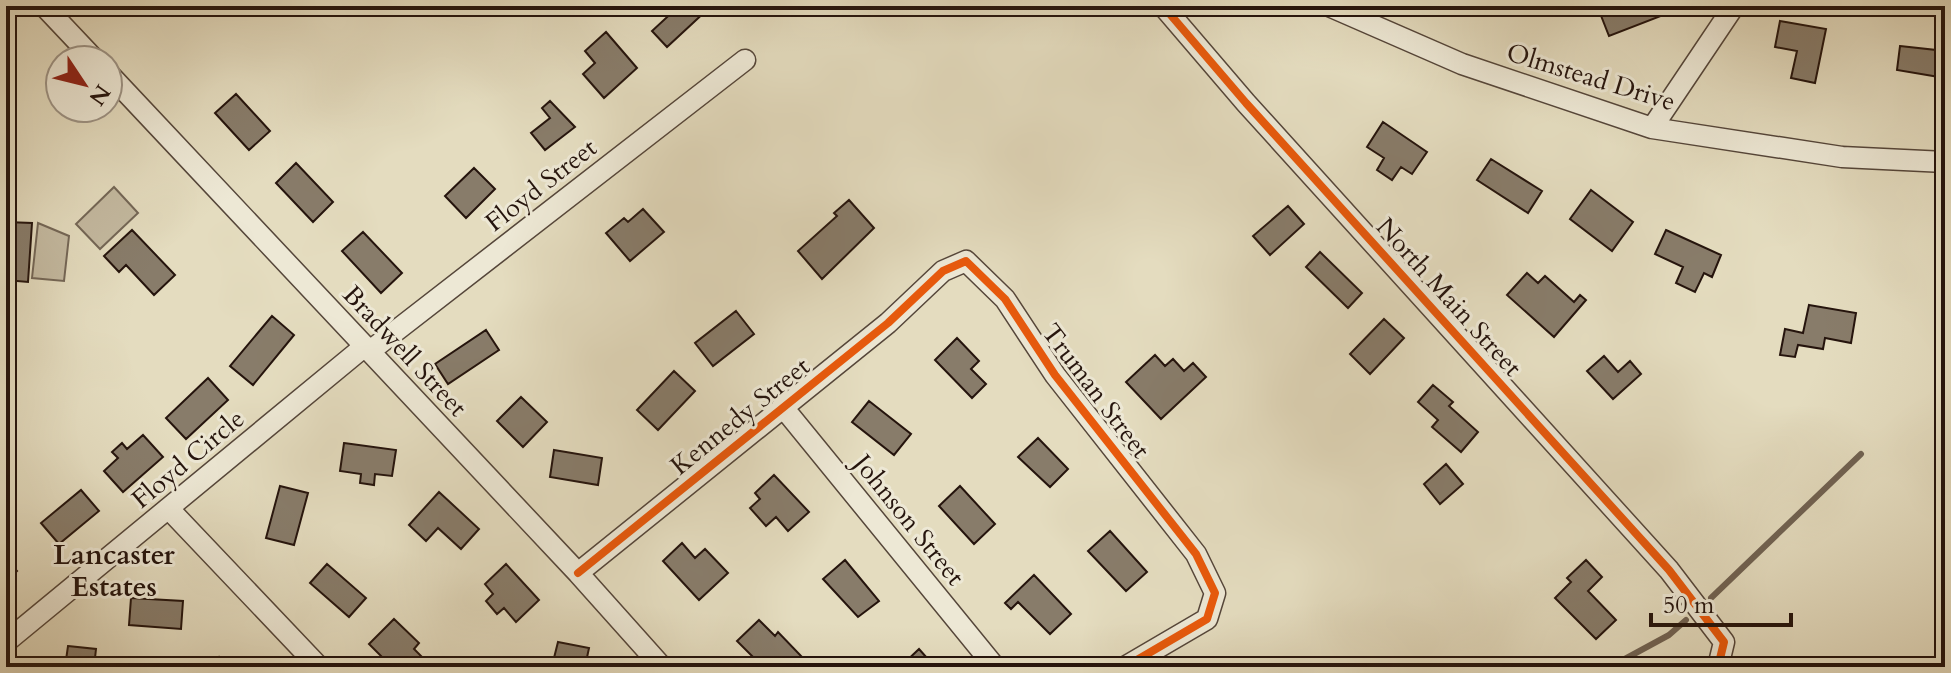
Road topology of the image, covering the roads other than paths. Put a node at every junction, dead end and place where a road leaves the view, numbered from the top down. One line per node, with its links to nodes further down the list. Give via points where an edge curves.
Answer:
1 (44, 6): 5 (street)
2 (1163, 6): 20 (street, North Main Street, via 1658,558 1724,642)
3 (1329, 6): 8 (street, Olmstead Drive, via 1462,64)
4 (1734, 6): 8 (street)
5 (80, 44)
6 (745, 60): 11 (street, Floyd Street)
7 (124, 90): 11 (street, Bradwell Street)
8 (1652, 128): 9 (street, Olmstead Drive, via 1842,157)
9 (1945, 162)
10 (924, 288): 12 (street, Kennedy Street); 19 (street, Truman Street, via 943,271 966,261 1005,299 1055,375 1196,554 1215,593 1207,619)
11 (368, 348): 13 (street, Floyd Circle); 14 (street, Bradwell Street)
12 (782, 406): 14 (street, Kennedy Street); 18 (street, Johnson Street)
13 (169, 509): 15 (street, Floyd Circle); 16 (street)
14 (578, 573): 17 (street, Bradwell Street)
15 (6, 642)
16 (319, 667)
17 (662, 667)
18 (995, 667)
19 (1125, 667)
20 (1718, 667)

